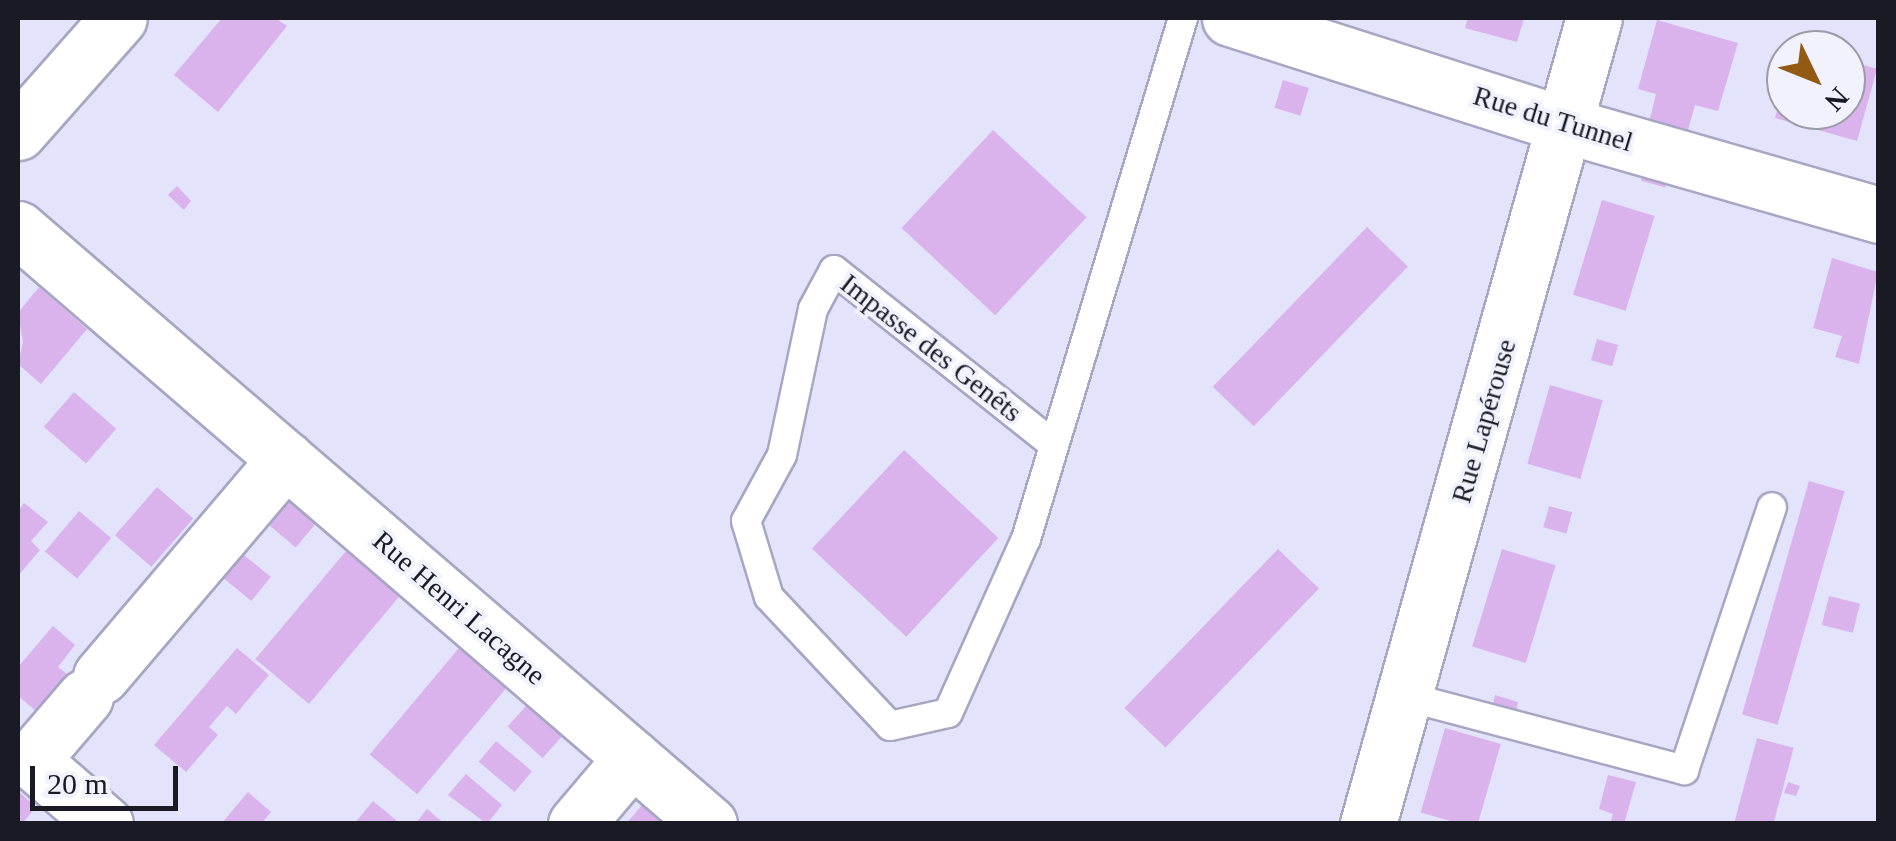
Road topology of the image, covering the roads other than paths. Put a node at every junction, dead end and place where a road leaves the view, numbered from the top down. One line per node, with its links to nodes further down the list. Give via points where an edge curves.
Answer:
1 (119, 18): 6 (street)
2 (1183, 18): 9 (lane, Impasse des Genêts)
3 (1230, 18): 5 (street, Rue du Tunnel)
4 (1594, 18): 5 (street, Rue Lapérouse)
5 (1565, 125): 7 (street, Rue du Tunnel); 12 (street, Rue Lapérouse)
6 (18, 132)
7 (1878, 214)
8 (18, 228): 10 (street, Rue Henri Lacagne)
9 (1054, 445): 9 (lane, Impasse des Genêts, via 1026,539 948,714 890,726 769,597 746,521 782,454 813,309 834,270)
10 (286, 459): 13 (street, Rue Henri Lacagne); 14 (street, via 31,760)
11 (1772, 507): 12 (lane, via 1684,770)
12 (1404, 696): 17 (street, Rue Lapérouse)
13 (632, 758): 15 (street); 16 (street, Rue Henri Lacagne)
14 (105, 824)
15 (576, 824)
16 (709, 824)
17 (1368, 824)

